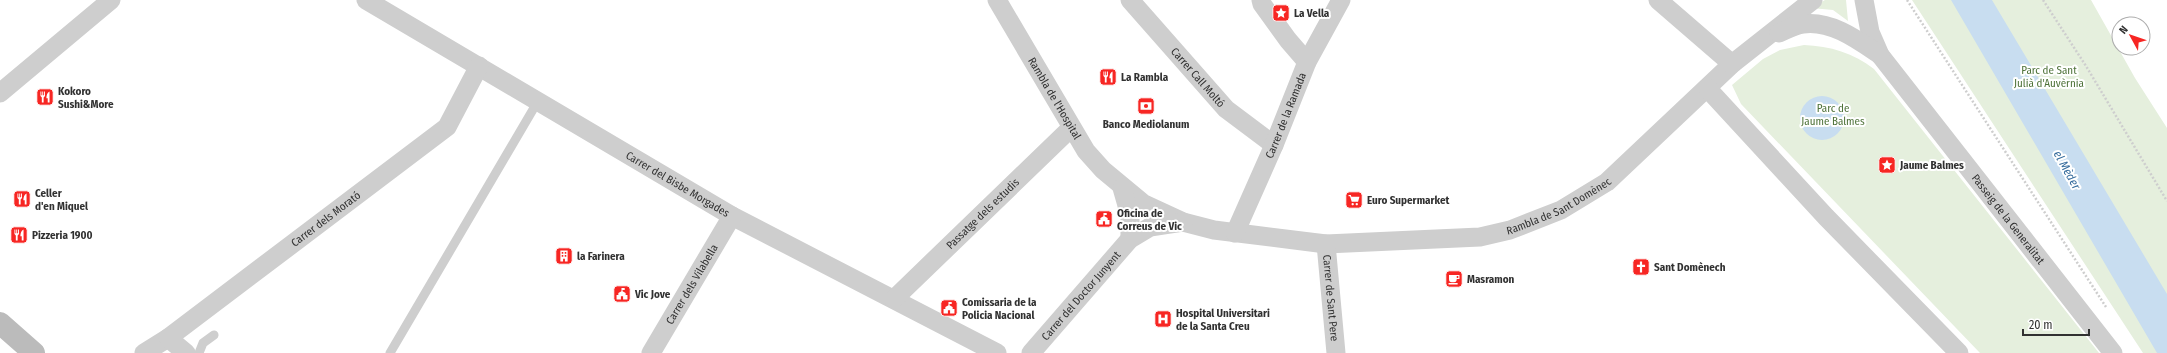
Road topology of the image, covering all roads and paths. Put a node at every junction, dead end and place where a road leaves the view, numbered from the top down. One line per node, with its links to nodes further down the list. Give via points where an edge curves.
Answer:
1 (110, 0): 18 (street)
2 (366, 0): 16 (street, Carrer del Bisbe Morgades)
3 (997, 0): 20 (street, Rambla de l'Hospital)
4 (1130, 0): 21 (street, Carrer Call Moltó, via 1226,109)
5 (1261, 0): 14 (street, via 1288,40)
6 (1341, 0): 14 (street, Carrer de la Ramada)
7 (1658, 0): 15 (street)
8 (1813, 0): 12 (street, Rambla de Sant Domènec)
9 (1864, 0): 13 (street, Passeig de la Generalitat, via 1870,32)
10 (1907, 0): 30 (path)
11 (2043, 0): 23 (path)
12 (1760, 40): 13 (street, via 1802,24 1831,27 1858,40); 15 (street, Rambla de Sant Domènec)
13 (1880, 55): 44 (street, Passeig de la Generalitat)
14 (1307, 62): 21 (street, Carrer de la Ramada)
15 (1732, 64): 17 (street, Rambla de Sant Domènec)
16 (479, 66): 19 (street, Carrer del Bisbe Morgades); 33 (street, Carrer dels Morató, via 447,127)
17 (1706, 88): 28 (street, Rambla de Sant Domènec, via 1607,182 1561,210 1510,230 1480,237); 43 (street, via 1826,217)
18 (0, 93)
19 (538, 101): 24 (street, Carrer del Bisbe Morgades); 38 (lane)
20 (1071, 128): 22 (street, Rambla de l'Hospital, via 1086,151); 29 (street, Passatge dels estudis)
21 (1274, 145): 26 (street, Carrer de la Ramada)
22 (1122, 188): 25 (street, Rambla de l'Hospital, via 1144,204); 27 (street, Rambla de l'Hospital, via 1130,216)
23 (2167, 201)
24 (732, 216): 29 (street, Carrer del Bisbe Morgades); 39 (street, Carrer dels Vilabella)
25 (1183, 222): 26 (street, Rambla de l'Hospital); 27 (street, Rambla de l'Hospital, via 1150,227)
26 (1235, 233): 28 (street, Rambla de Sant Domènec)
27 (1130, 239): 41 (street, Carrer del Doctor Junyent)
28 (1326, 244): 42 (street, Carrer de Sant Pere)
29 (894, 299): 40 (street, Carrer del Bisbe Morgades)
30 (2110, 313)
31 (0, 323): 34 (street)
32 (214, 335): 37 (lane, via 203,343)
33 (168, 338): 35 (street, Carrer dels Morató); 36 (street)
34 (34, 353)
35 (144, 353)
36 (186, 353)
37 (199, 353)
38 (390, 353)
39 (652, 353)
40 (997, 353)
41 (1031, 353)
42 (1336, 353)
43 (1959, 353)
44 (2113, 353)

